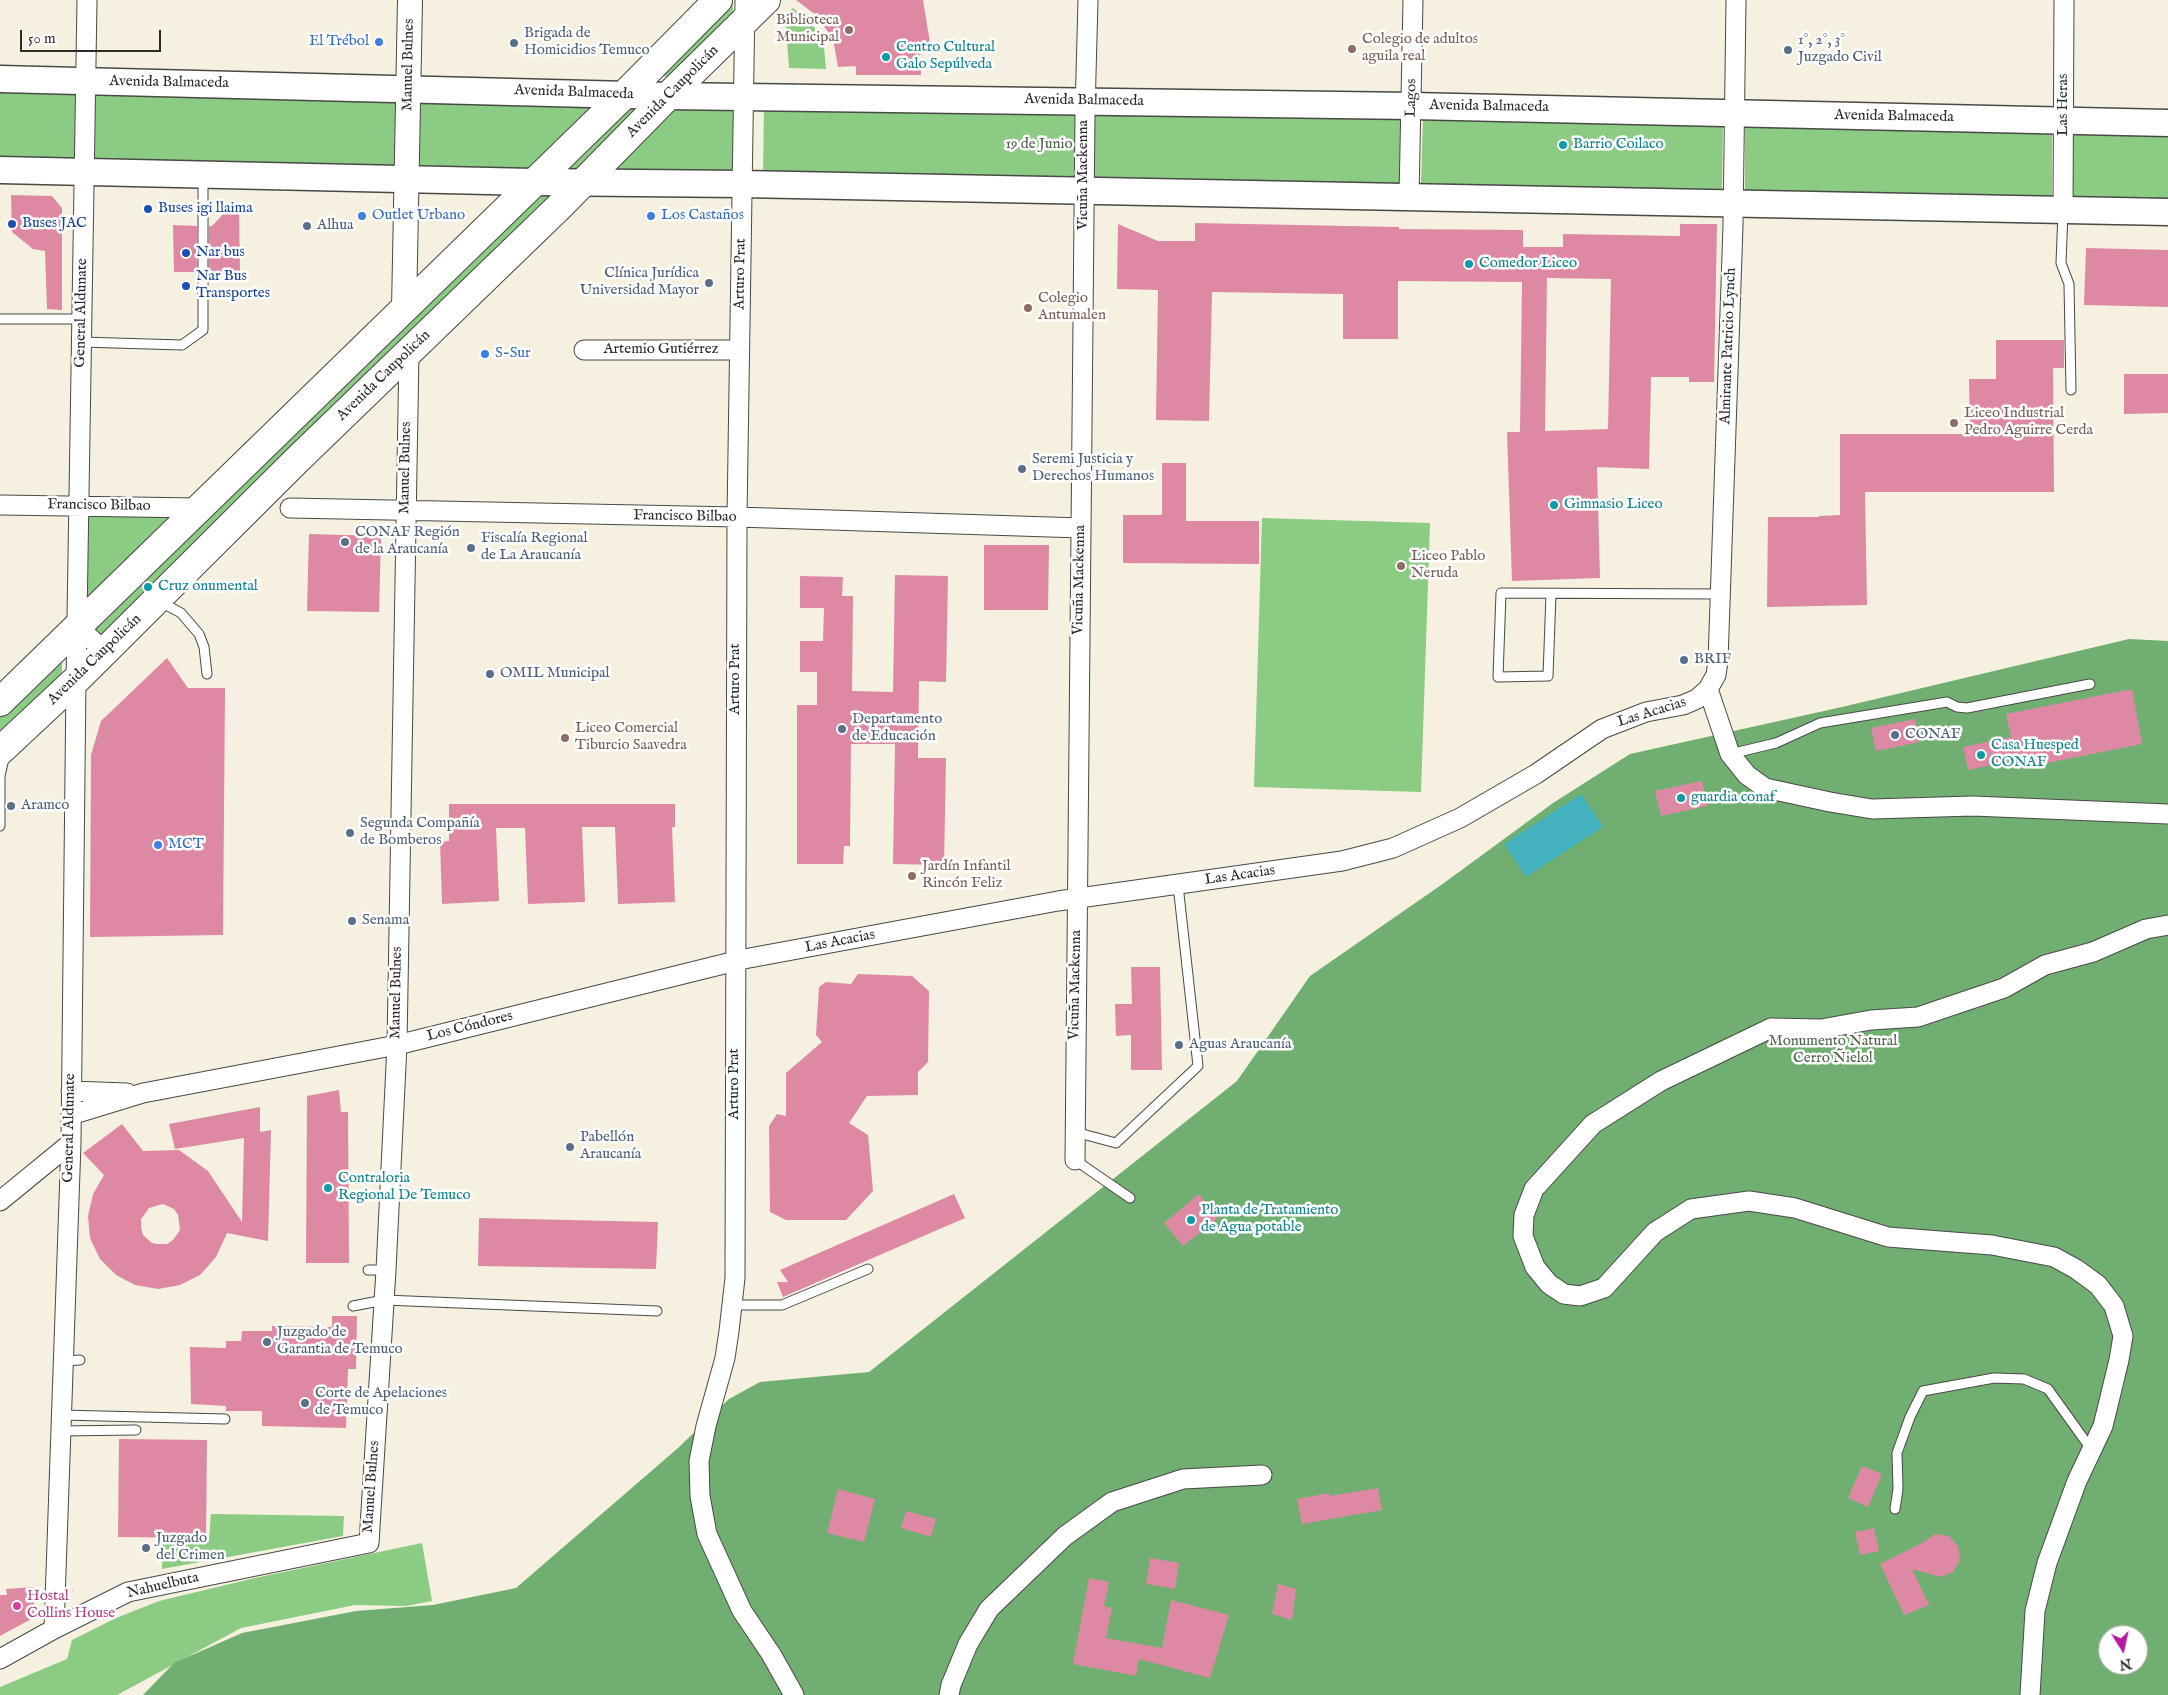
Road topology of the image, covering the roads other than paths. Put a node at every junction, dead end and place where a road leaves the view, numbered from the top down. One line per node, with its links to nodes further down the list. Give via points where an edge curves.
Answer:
1 (87, 0): 11 (street, General Aldunate)
2 (410, 0): 12 (street, Manuel Bulnes)
3 (718, 0): 13 (main road)
4 (766, 0): 9 (main road, Avenida Caupolicán)
5 (1088, 0): 16 (street, Vicuña Mackenna)
6 (1413, 0): 17 (street, Lagos)
7 (1736, 0): 18 (street, Almirante Patricio Lynch)
8 (2064, 0): 19 (street, Las Heras)
9 (745, 10): 14 (main road, Avenida Caupolicán); 15 (street, Arturo Prat)
10 (0, 79): 11 (main road, Avenida Balmaceda)
11 (85, 81): 12 (main road, Avenida Balmaceda); 22 (street, General Aldunate)
12 (408, 89): 13 (main road, Avenida Balmaceda); 24 (street, Manuel Bulnes)
13 (625, 94): 14 (main road, Avenida Balmaceda); 25 (main road)
14 (668, 96): 15 (main road, Avenida Balmaceda); 26 (main road, Avenida Caupolicán)
15 (744, 97): 16 (main road, Avenida Balmaceda); 27 (street, Arturo Prat)
16 (1085, 101): 17 (main road, Avenida Balmaceda); 28 (street, Vicuña Mackenna)
17 (1412, 106): 18 (main road, Avenida Balmaceda); 29 (street, Lagos)
18 (1734, 113): 19 (main road, Avenida Balmaceda); 30 (street, Almirante Patricio Lynch)
19 (2064, 121): 20 (main road, Avenida Balmaceda); 31 (street, Las Heras)
20 (2168, 123)
21 (0, 170): 22 (main road)
22 (84, 172): 23 (main road); 35 (street, General Aldunate)
23 (203, 174): 24 (main road); 36 (lane, via 203,330 182,345)
24 (406, 178): 25 (main road); 33 (street, Manuel Bulnes)
25 (533, 182): 26 (main road); 33 (main road)
26 (583, 182): 27 (main road); 39 (main road, Avenida Caupolicán)
27 (742, 184): 28 (main road); 38 (street, Arturo Prat)
28 (1084, 190): 29 (main road); 48 (street, Vicuña Mackenna)
29 (1409, 197): 30 (main road)
30 (1733, 203): 31 (main road); 50 (street, Almirante Patricio Lynch)
31 (2063, 210): 32 (main road); 41 (lane, via 2061,263 2069,284)
32 (2168, 212)
33 (404, 310): 40 (main road, via 400,339); 44 (main road)
34 (0, 319): 35 (lane)
35 (82, 320): 36 (street, General Aldunate)
36 (81, 342): 43 (street, General Aldunate)
37 (584, 350): 38 (street, Artemio Gutiérrez)
38 (739, 350): 47 (street, Arturo Prat)
39 (409, 352): 40 (main road, Avenida Caupolicán); 46 (street, Manuel Bulnes)
40 (384, 376): 51 (main road, Avenida Caupolicán)
41 (2071, 390)
42 (0, 505): 43 (street, Francisco Bilbao)
43 (79, 506): 44 (street, Francisco Bilbao); 52 (street, General Aldunate)
44 (198, 508): 52 (main road)
45 (290, 508): 46 (street, Francisco Bilbao)
46 (405, 512): 47 (street, Francisco Bilbao); 67 (street, Manuel Bulnes)
47 (737, 518): 48 (street, Francisco Bilbao); 66 (street, Arturo Prat)
48 (1081, 528): 64 (street, Vicuña Mackenna)
49 (1551, 594): 49 (lane, via 1501,593 1498,677 1548,676); 50 (lane)
50 (1720, 594): 57 (street, Almirante Patricio Lynch, via 1716,675)
51 (157, 600): 53 (main road, Avenida Caupolicán); 54 (lane, via 181,613 195,629 204,647)
52 (77, 626): 53 (street); 55 (street, General Aldunate); 58 (main road)
53 (104, 652): 55 (main road, Avenida Caupolicán)
54 (206, 674)
55 (76, 680): 59 (main road, Avenida Caupolicán); 68 (street, General Aldunate)
56 (2090, 684): 60 (lane, via 1968,708 1948,702 1820,723 1776,743)
57 (1708, 689): 60 (street); 63 (street, Las Acacias, via 1690,702 1646,712 1602,729 1536,774 1460,818 1393,848 1342,861)
58 (0, 702)
59 (4, 747): 62 (lane, via 0,776)
60 (1730, 754): 61 (street, via 1747,775 1765,788 1872,808 1973,806)
61 (2168, 814)
62 (0, 826)
63 (1178, 885): 64 (street, Las Acacias); 71 (lane, via 1198,1066 1116,1142)
64 (1077, 898): 66 (street, Las Acacias); 71 (street, Vicuña Mackenna)
65 (2168, 925): 84 (street, via 2146,929 2093,952 2045,965 2004,988 1918,1017 1871,1020 1821,1029 1771,1028 1661,1081 1593,1124 1534,1189 1524,1215 1523,1236 1535,1267 1549,1284 1564,1294 1580,1296 1604,1288 1655,1232 1691,1209 1749,1201 1795,1208 1888,1237 1992,1244 2054,1257 2098,1285 2114,1306 2123,1336 2103,1426)
66 (735, 961): 67 (street, Los Cóndores); 78 (street, Arturo Prat)
67 (397, 1045): 69 (street, Los Cóndores); 77 (street, Manuel Bulnes, via 377,1270)
68 (71, 1092): 69 (street, Los Cóndores); 70 (street, General Aldunate)
69 (143, 1093): 70 (street, Los Cóndores)
70 (71, 1115): 72 (street, General Aldunate)
71 (1075, 1132): 73 (street, Vicuña Mackenna)
72 (71, 1144): 75 (street); 82 (street, General Aldunate, via 72,1361)
73 (1075, 1160): 74 (lane)
74 (1130, 1198)
75 (0, 1201)
76 (868, 1269): 78 (lane, via 782,1305)
77 (384, 1300): 79 (lane); 80 (lane); 87 (street, Manuel Bulnes)
78 (733, 1305): 90 (street, Arturo Prat, via 699,1461 700,1496 707,1534 742,1611)
79 (353, 1306)
80 (657, 1311)
81 (225, 1419): 82 (lane)
82 (61, 1423): 83 (lane); 88 (street, General Aldunate)
83 (136, 1430)
84 (2091, 1449): 86 (lane, via 2048,1389 2024,1379 1994,1378 1923,1391 1897,1453); 92 (street, via 2047,1563 2035,1612)
85 (1262, 1475): 91 (street, via 1183,1479 1112,1502 1065,1536 989,1609 968,1644)
86 (1895, 1509)
87 (369, 1543): 88 (street, Nahuelbuta, via 128,1592)
88 (54, 1629): 89 (street, Nahuelbuta)
89 (0, 1659)
90 (794, 1695)
91 (949, 1695)
92 (2030, 1695)

